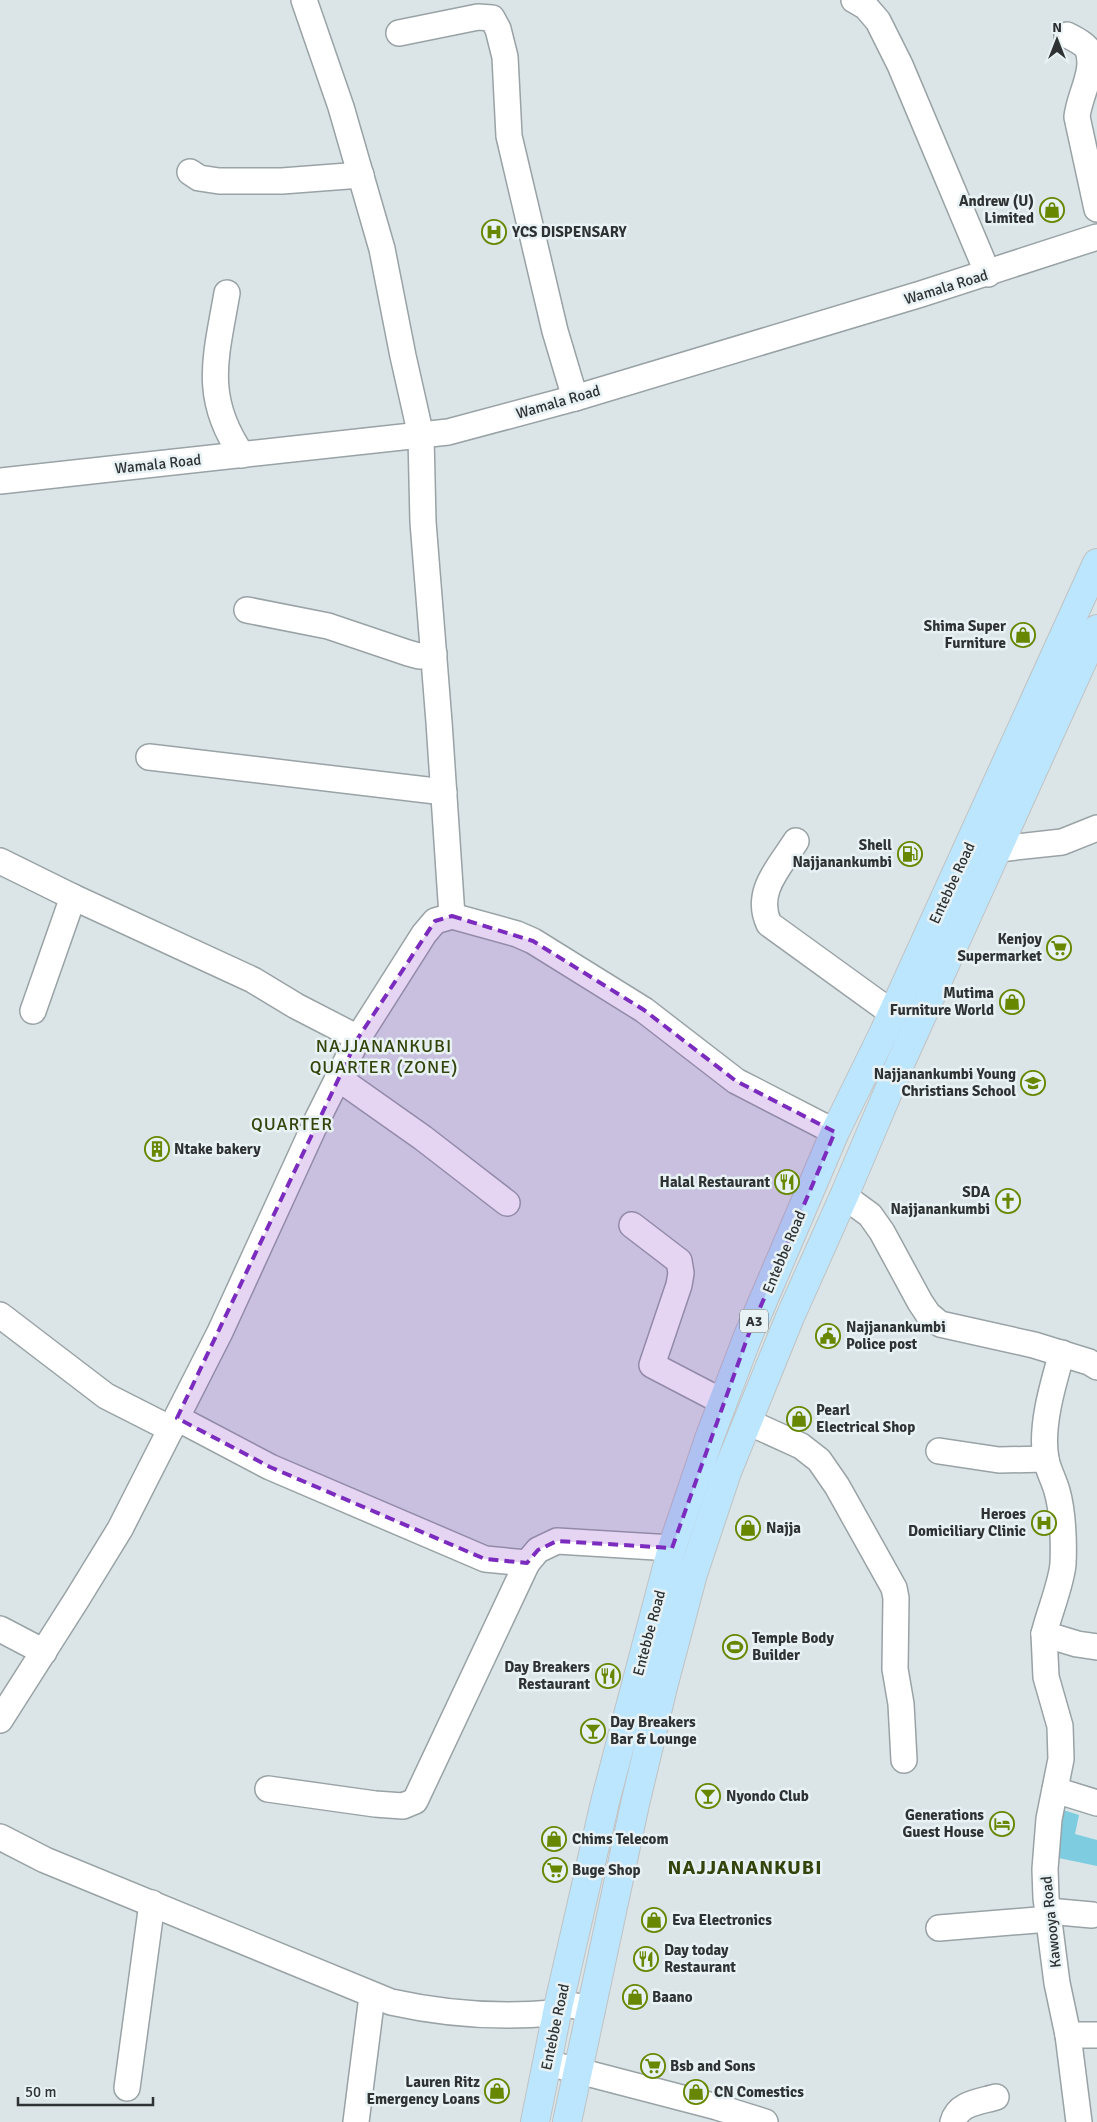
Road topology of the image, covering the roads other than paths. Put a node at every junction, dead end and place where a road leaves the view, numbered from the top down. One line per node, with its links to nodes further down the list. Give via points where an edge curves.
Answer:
1 (304, 0): 6 (street)
2 (854, 0): 9 (street, via 866,7 878,21 900,65)
3 (399, 33): 11 (street, via 478,17 492,18 495,23 505,57 509,136 553,323)
4 (1067, 35): 7 (street, via 1086,47 1092,62 1091,75 1077,116)
5 (190, 172): 6 (street, via 199,178 219,181 282,181)
6 (362, 175): 12 (street, via 382,249)
7 (1097, 209)
8 (1097, 237): 9 (street, Wamala Road)
9 (988, 274): 11 (street, Wamala Road)
10 (227, 293): 13 (street, via 215,380 218,409)
11 (575, 398): 12 (street, Wamala Road, via 448,432)
12 (421, 436): 13 (street, Wamala Road); 18 (street, via 423,522)
13 (242, 455): 14 (street, Wamala Road)
14 (0, 481)
15 (1097, 563): 28 (main road, Entebbe Road / A3)
16 (247, 610): 18 (street, via 328,626 419,656)
17 (1097, 629): 23 (main road, Entebbe Road / A3)
18 (434, 654): 20 (street)
19 (149, 757): 20 (street)
20 (444, 792): 26 (street)
21 (1097, 828): 23 (street, via 1062,842)
22 (796, 842): 28 (street, via 764,892 764,914 769,924)
23 (998, 849): 32 (main road, Entebbe Road / A3)
24 (0, 861): 25 (street)
25 (73, 898): 27 (street); 29 (street, via 254,980)
26 (452, 916): 29 (street, via 435,921 424,934); 31 (street, via 533,941 644,1010 736,1081)
27 (33, 1011)
28 (892, 1013): 31 (main road, Entebbe Road / A3)
29 (358, 1038): 30 (street)
30 (338, 1078): 33 (street); 40 (street)
31 (835, 1132): 38 (main road, Entebbe Road / A3)
32 (844, 1196): 36 (street, via 874,1220 920,1302 940,1324); 39 (main road, Entebbe Road / A3)
33 (507, 1203)
34 (632, 1225): 38 (street, via 679,1261 681,1273 652,1366)
35 (0, 1315): 40 (street, via 106,1396)
36 (1062, 1353): 37 (street); 42 (street, Kawooya Road, via 1045,1430)
37 (1097, 1365)
38 (723, 1402): 43 (main road, Entebbe Road / A3)
39 (748, 1422): 50 (street, via 801,1446 818,1460 837,1486 894,1588 895,1669 901,1704); 61 (main road, Entebbe Road / A3, via 727,1472 693,1574 635,1804)
40 (174, 1423): 44 (street, via 485,1559); 48 (street, via 120,1528)
41 (939, 1451): 42 (street, via 999,1460)
42 (1046, 1459): 46 (street, Kawooya Road, via 1061,1508 1063,1563)
43 (672, 1548): 44 (street, via 556,1541 538,1550); 60 (main road, Entebbe Road / A3, via 606,1802)
44 (526, 1563): 51 (street, via 415,1801 403,1806 375,1804)
45 (0, 1628): 48 (street)
46 (1044, 1634): 47 (street); 52 (street, Kawooya Road, via 1046,1677 1060,1726 1061,1759)
47 (1097, 1647)
48 (44, 1652): 49 (street)
49 (0, 1720)
50 (904, 1760)
51 (268, 1789)
52 (1055, 1790): 53 (street); 56 (street, Kawooya Road, via 1045,1869)
53 (1097, 1803)
54 (0, 1837): 55 (street, via 45,1860)
55 (152, 1903): 59 (street); 66 (street)
56 (1048, 1915): 57 (street); 58 (street); 62 (street, Kawooya Road)
57 (1092, 1915)
58 (940, 1928)
59 (372, 1996): 60 (street, via 418,2008 472,2015 553,2013); 69 (street)
60 (559, 2003): 61 (street); 64 (main road, Entebbe Road / A3)
61 (592, 2009): 65 (main road, Entebbe Road / A3)
62 (1068, 2035): 63 (street); 73 (street, Kawooya Road)
63 (1097, 2035)
64 (548, 2063): 65 (street); 70 (main road, Entebbe Road / A3)
65 (578, 2072): 68 (street); 71 (main road, Entebbe Road / A3)
66 (126, 2088)
67 (996, 2097): 72 (street, via 966,2106 957,2112)
68 (752, 2120)
69 (356, 2122)
70 (535, 2122)
71 (566, 2122)
72 (953, 2122)
73 (1080, 2122)

